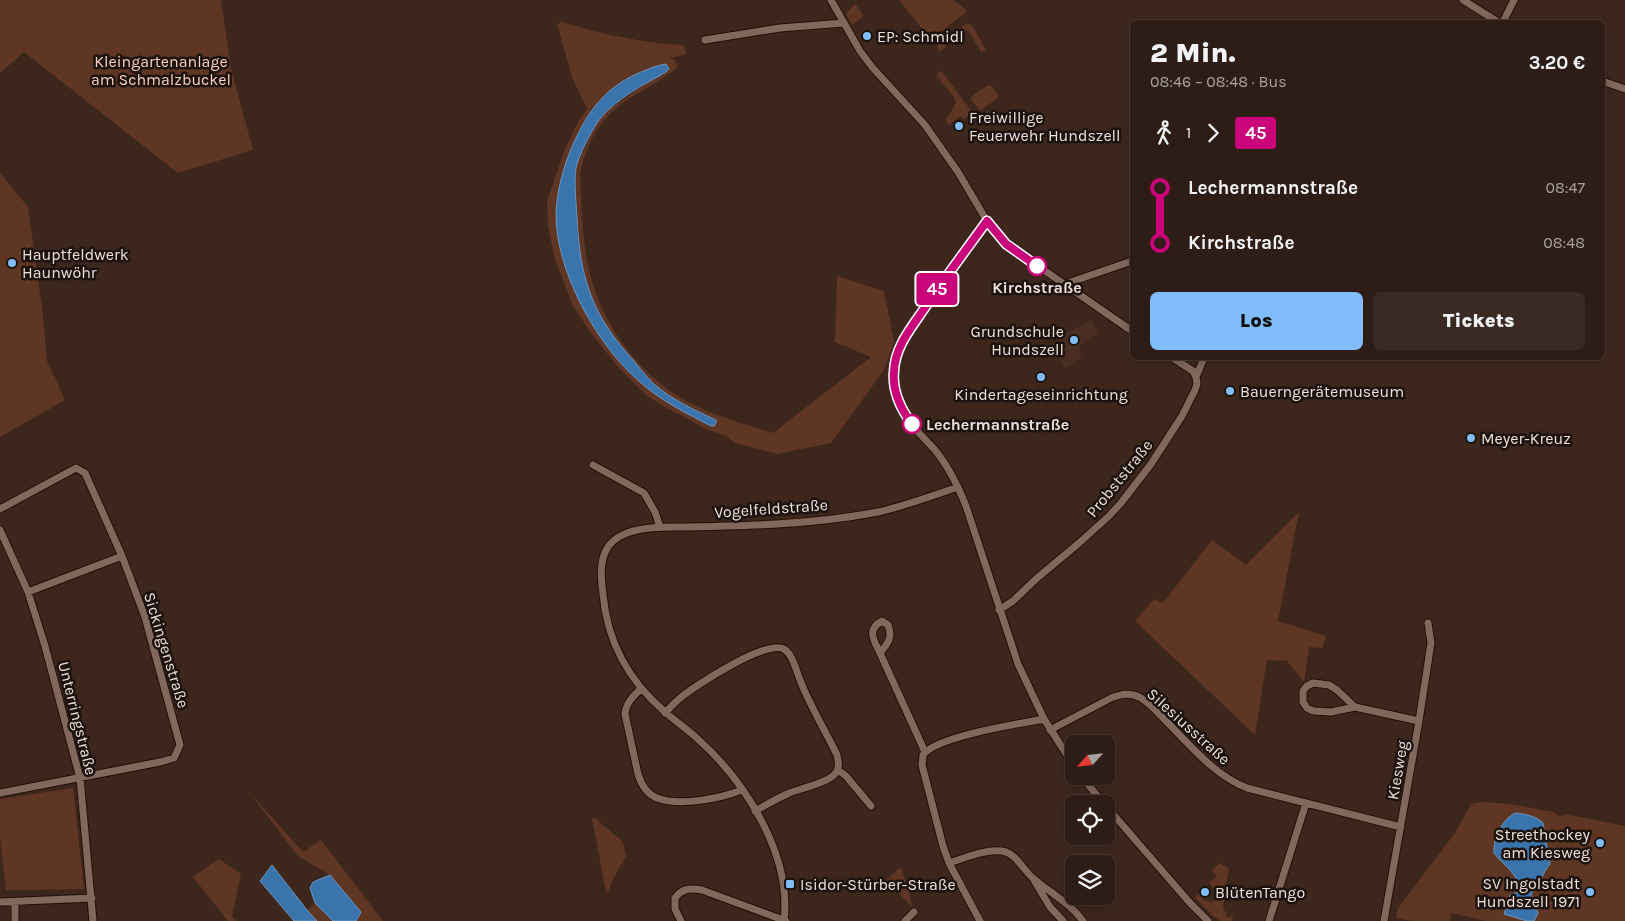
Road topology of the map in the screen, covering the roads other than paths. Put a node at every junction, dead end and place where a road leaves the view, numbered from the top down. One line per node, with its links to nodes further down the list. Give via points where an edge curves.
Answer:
1 (831, 0): 6 (street)
2 (1463, 0): 4 (street)
3 (1514, 0): 5 (street)
4 (1495, 20)
5 (1504, 20)
6 (844, 24): 7 (street, via 780,28); 10 (street, via 872,67 925,125)
7 (705, 40)
8 (1605, 82): 9 (street)
9 (1625, 89)
10 (987, 221): 12 (street, via 1006,244); 18 (street, via 907,335 896,357 894,370 896,393 906,416 944,463)
11 (1130, 262): 12 (street)
12 (1065, 284): 13 (street)
13 (1130, 329)
14 (1176, 360): 16 (street, via 1193,371)
15 (1203, 360): 16 (street, Probststraße)
16 (1196, 377): 24 (street, Probststraße, via 1195,390 1182,416 1121,503 1110,516)
17 (593, 465): 20 (street, via 644,493)
18 (958, 487): 20 (street, Vogelfeldstraße, via 907,505 851,516 752,526); 24 (street)
19 (0, 509): 22 (street, Sickingenstraße, via 76,468 85,474)
20 (660, 527): 27 (street, Vogelfeldstraße, via 616,539 606,550 602,566 603,602 612,636 625,666)
21 (0, 530): 23 (street, Unterringstraße)
22 (122, 556): 23 (street); 36 (street, Sickingenstraße, via 145,617 180,745 174,758)
23 (28, 592): 36 (street, Unterringstraße)
24 (999, 610): 30 (street, via 1018,664)
25 (1428, 623): 31 (street, Kiesweg, via 1431,643)
26 (880, 653): 33 (street)
27 (641, 689): 29 (street); 38 (street, via 629,701 625,714 638,774 650,793 657,798 688,801 707,800)
28 (1355, 707): 28 (street, via 1329,685 1313,683 1303,690 1303,702 1313,710 1332,712); 31 (street)
29 (666, 713): 35 (street, via 679,699 719,672 762,650 784,649 794,663 805,693 837,756); 38 (street, via 717,757)
30 (1044, 719): 32 (street); 33 (street, via 950,740)
31 (1419, 721): 45 (street, Kiesweg)
32 (1050, 730): 34 (street); 41 (street, Silesiusstraße, via 1120,694 1133,695 1149,704 1204,760 1234,782)
33 (925, 752): 46 (street, via 922,765 938,830)
34 (1065, 752)
35 (838, 770): 42 (street); 43 (street, via 824,781 788,793)
36 (80, 778): 39 (street); 48 (street, Unterringstraße)
37 (1088, 785): 40 (street)
38 (742, 790): 43 (street)
39 (0, 793)
40 (1097, 795)
41 (1306, 803): 45 (street, Silesiusstraße); 61 (street)
42 (871, 806)
43 (755, 811): 55 (street, via 773,846 783,878)
44 (1115, 817): 60 (street)
45 (1401, 827): 62 (street, Kiesweg)
46 (950, 862): 47 (street, via 1001,851 1014,856); 57 (street)
47 (1033, 878): 58 (street); 59 (street, via 1068,904)
48 (92, 898): 50 (street); 53 (street, Unterringstraße)
49 (0, 902): 50 (street)
50 (15, 902): 52 (street)
51 (914, 912): 56 (street)
52 (15, 921)
53 (93, 921)
54 (681, 921): 55 (street, via 675,909 675,898 686,889 702,890)
55 (785, 921)
56 (905, 921)
57 (980, 921)
58 (1063, 921)
59 (1082, 921)
60 (1208, 921)
61 (1269, 921)
62 (1384, 921)

